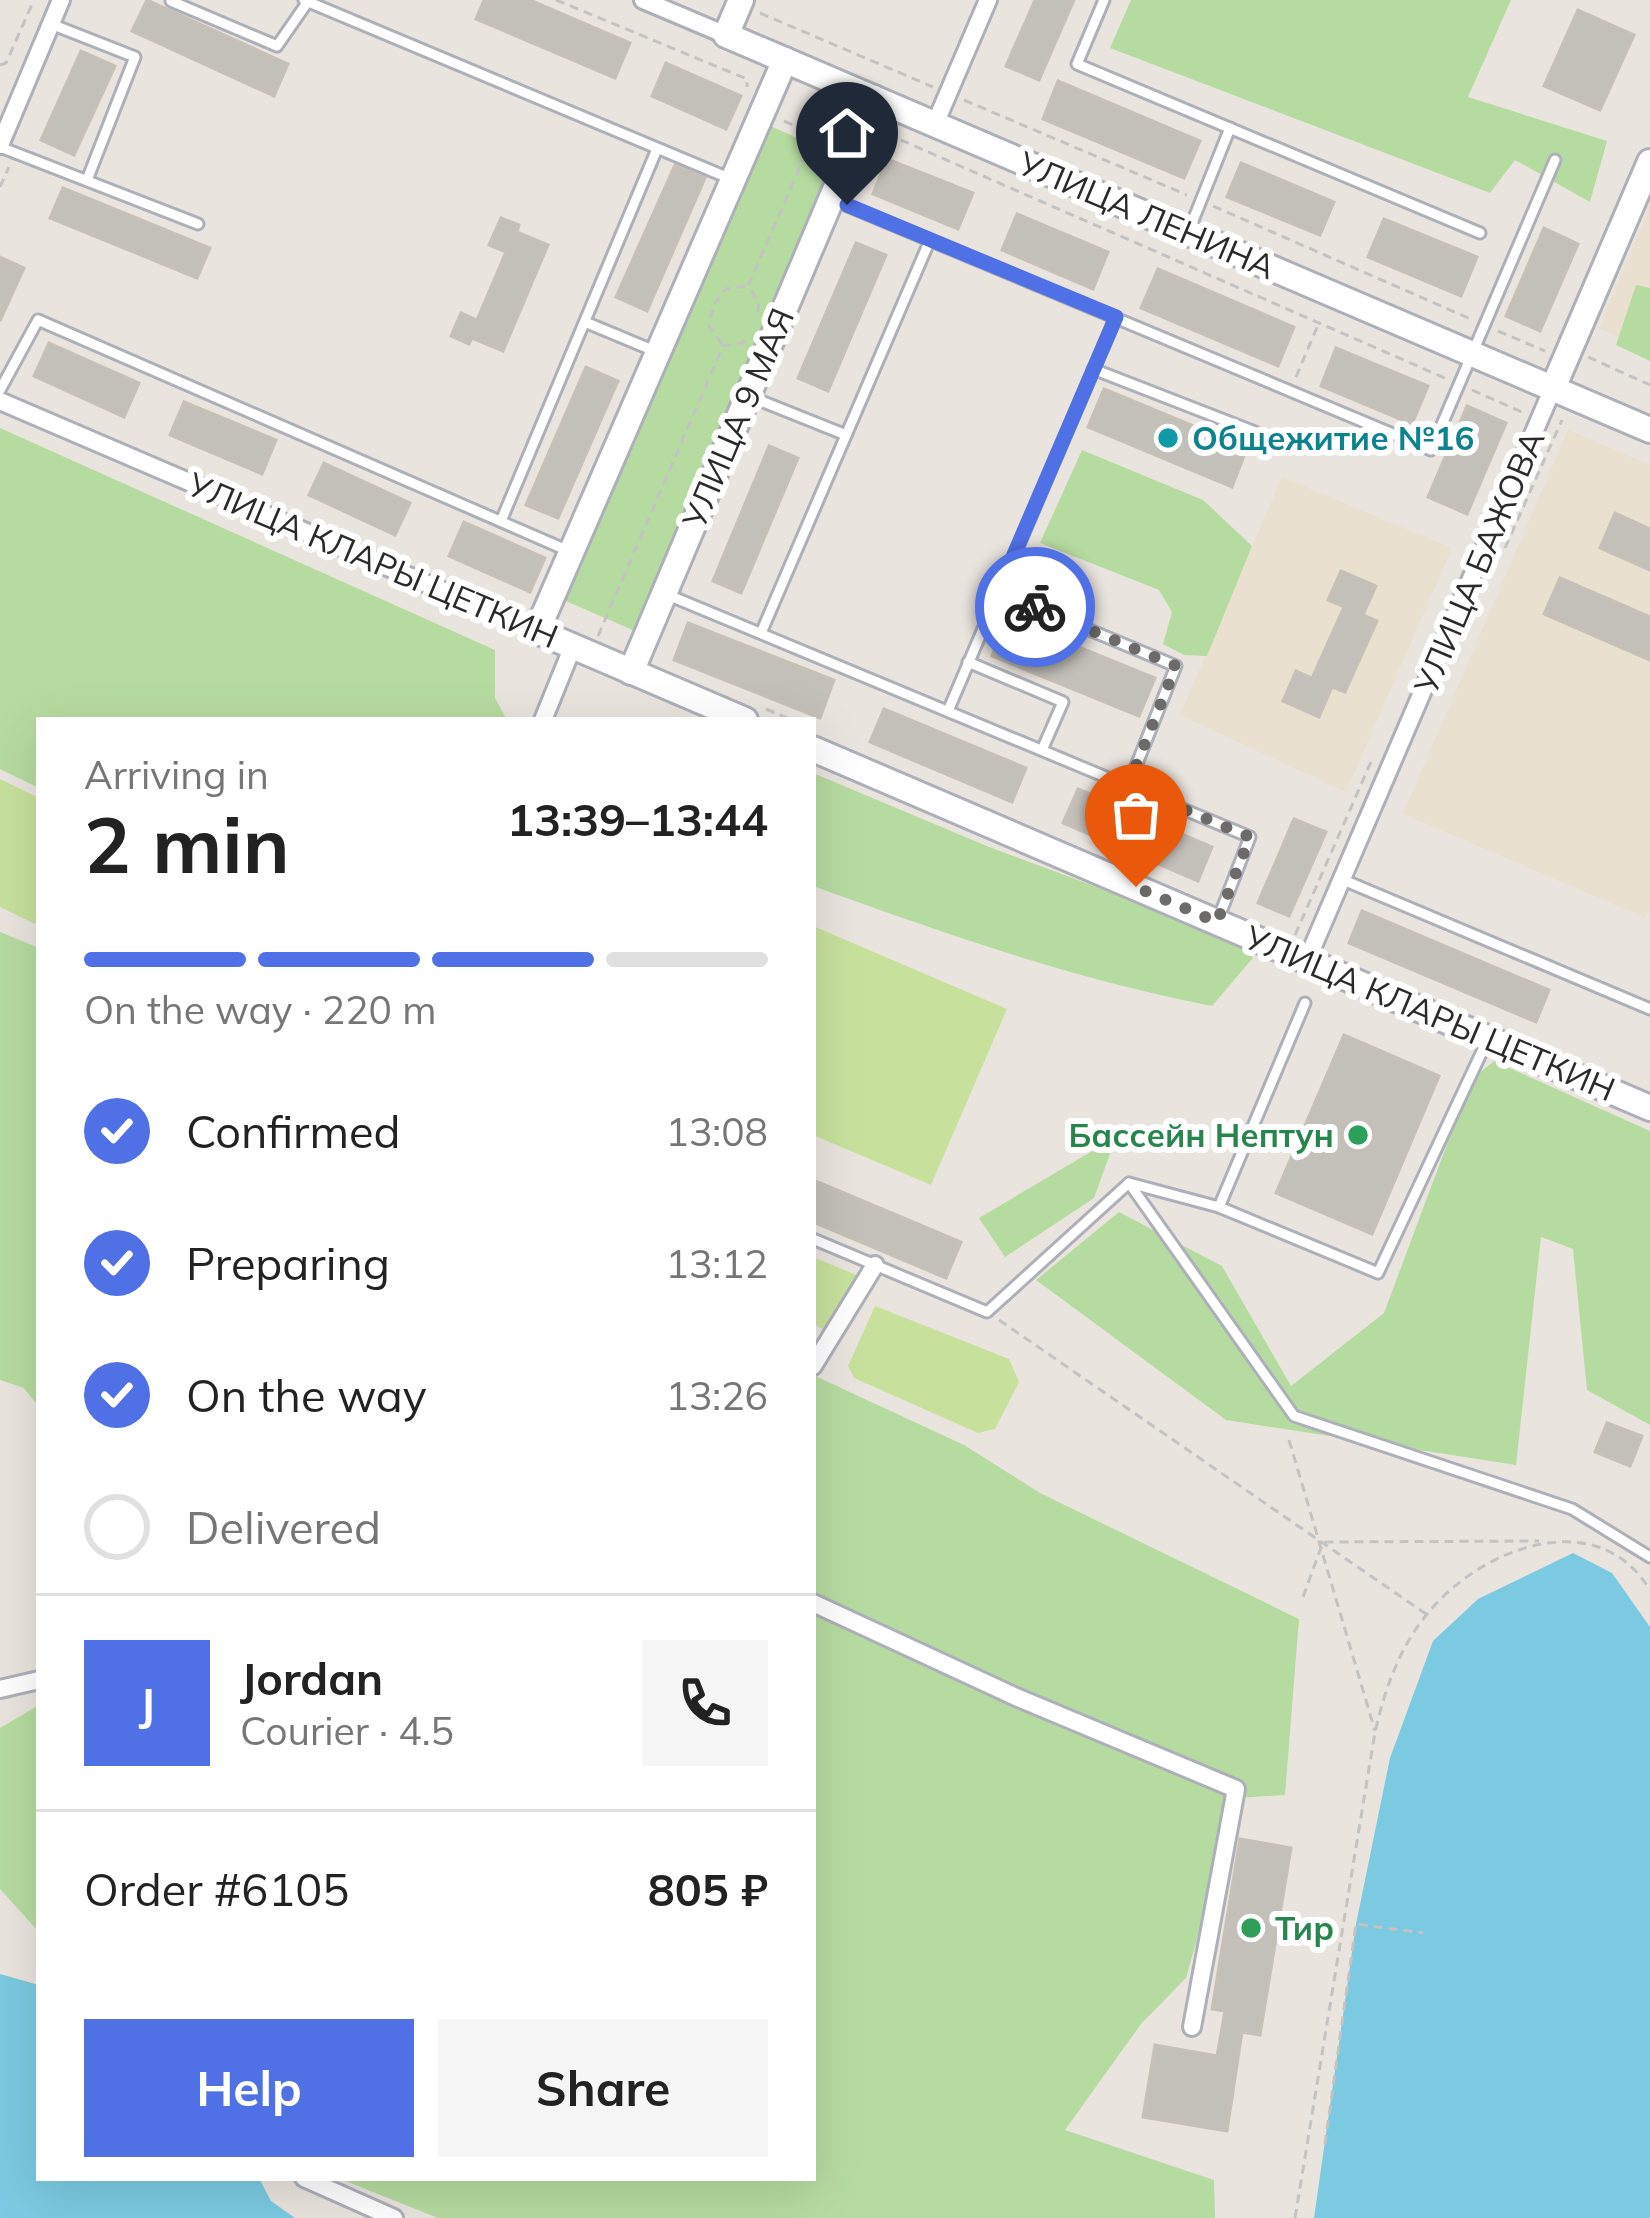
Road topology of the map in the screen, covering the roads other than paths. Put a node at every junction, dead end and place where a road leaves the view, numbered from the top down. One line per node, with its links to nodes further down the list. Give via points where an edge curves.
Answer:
1 (61, 0): 8 (street)
2 (307, 0): 7 (lane, via 277,46); 15 (lane)
3 (643, 0): 9 (street, УЛИЦА ЛЕНИНА)
4 (741, 0): 9 (street)
5 (988, 0): 12 (street)
6 (1105, 0): 13 (lane, via 1077,64)
7 (171, 1)
8 (51, 24): 14 (street); 18 (lane, via 135,57)
9 (726, 35): 10 (street, УЛИЦА ЛЕНИНА)
10 (785, 60): 11 (street, УЛИЦА ЛЕНИНА); 19 (street)
11 (874, 98): 12 (street, УЛИЦА ЛЕНИНА); 20 (street, УЛИЦА 9 МАЯ)
12 (934, 124): 22 (street, УЛИЦА ЛЕНИНА)
13 (1230, 128): 22 (lane); 23 (lane)
14 (0, 146): 18 (lane)
15 (657, 149): 19 (lane); 26 (lane)
16 (1555, 160): 28 (lane)
17 (1650, 162): 30 (street, УЛИЦА БАЖОВА)
18 (87, 180): 21 (lane)
19 (733, 180): 27 (street)
20 (831, 199): 24 (lane); 32 (street, УЛИЦА 9 МАЯ)
21 (198, 224)
22 (1189, 232): 28 (street, УЛИЦА ЛЕНИНА)
23 (1480, 233)
24 (930, 240): 25 (lane); 36 (lane)
25 (1116, 317): 28 (lane, via 1430,450); 29 (lane)
26 (585, 322): 27 (lane); 37 (lane)
27 (658, 352): 38 (street)
28 (1471, 353): 30 (street, УЛИЦА ЛЕНИНА)
29 (1094, 369): 35 (lane); 39 (lane)
30 (1553, 388): 34 (street, УЛИЦА ЛЕНИНА); 52 (street, УЛИЦА БАЖОВА)
31 (0, 390): 37 (lane, via 38,320)
32 (747, 396): 36 (lane); 40 (street, УЛИЦА 9 МАЯ)
33 (0, 401): 41 (street, УЛИЦА КЛАРЫ ЦЕТКИН)
34 (1650, 430)
35 (1255, 433)
36 (846, 435): 42 (lane)
37 (501, 521): 38 (lane)
38 (571, 552): 41 (street)
39 (998, 592): 44 (lane); 51 (lane, via 1176,666)
40 (663, 593): 42 (lane); 45 (street, УЛИЦА 9 МАЯ)
41 (537, 631): 43 (street, УЛИЦА КЛАРЫ ЦЕТКИН)
42 (761, 633): 46 (lane)
43 (585, 642): 45 (street, УЛИЦА КЛАРЫ ЦЕТКИН); 47 (street)
44 (968, 662): 46 (lane); 50 (lane, via 1063,701)
45 (631, 672): 48 (street, УЛИЦА КЛАРЫ ЦЕТКИН)
46 (948, 711): 50 (lane)
47 (545, 717)
48 (738, 717)
49 (816, 750): 53 (street, УЛИЦА КЛАРЫ ЦЕТКИН)
50 (1042, 750): 51 (lane)
51 (1128, 786): 53 (lane, via 1250,837)
52 (1341, 879): 54 (street, УЛИЦА БАЖОВА); 56 (lane)
53 (1217, 922): 54 (street, УЛИЦА КЛАРЫ ЦЕТКИН)
54 (1306, 961): 57 (street, УЛИЦА КЛАРЫ ЦЕТКИН)
55 (1306, 1003): 60 (lane)
56 (1650, 1009)
57 (1489, 1039): 58 (street, УЛИЦА КЛАРЫ ЦЕТКИН); 60 (lane, via 1378,1273)
58 (1650, 1108)
59 (1129, 1183): 60 (lane); 62 (lane, via 987,1312); 64 (lane, via 1294,1416 1572,1509)
60 (1219, 1207)
61 (816, 1239): 62 (lane)
62 (875, 1265): 63 (street)
63 (816, 1361)
64 (1650, 1557)
65 (816, 1604): 68 (street, via 1236,1789)
66 (36, 1681): 67 (street)
67 (0, 1689)
68 (1192, 2027)
69 (311, 2181): 70 (street)
70 (394, 2218)

